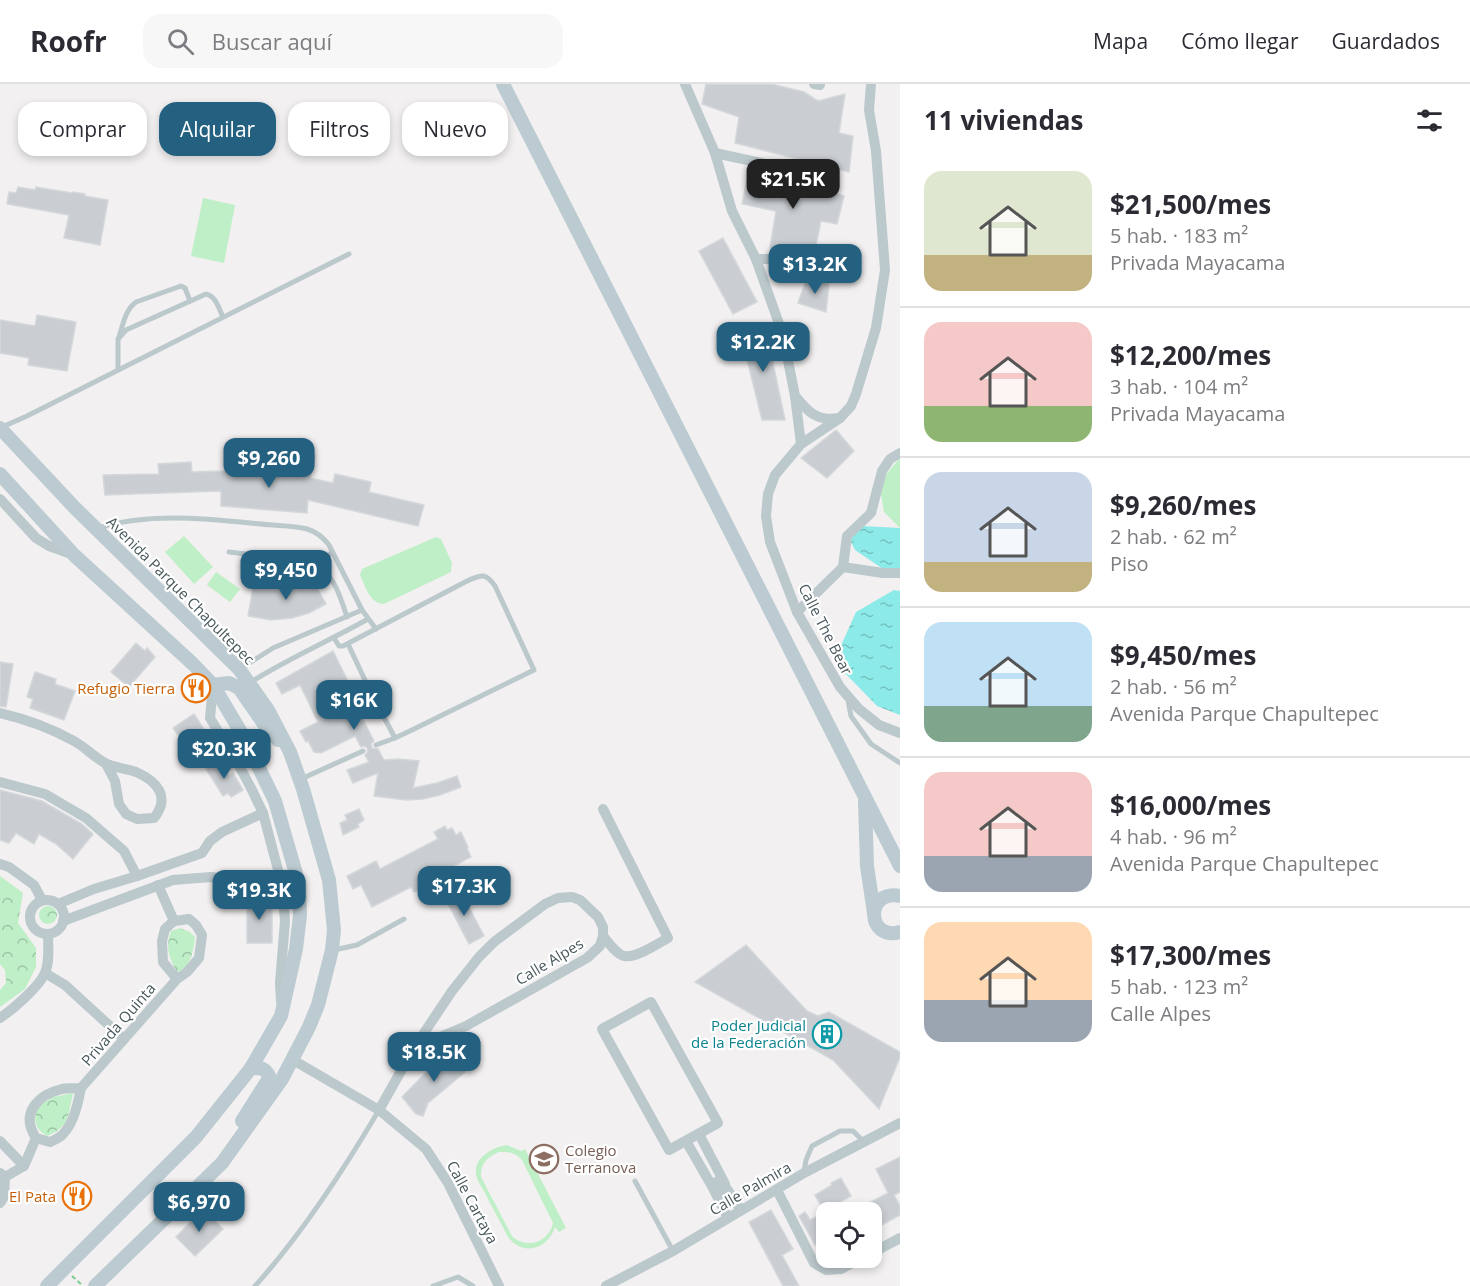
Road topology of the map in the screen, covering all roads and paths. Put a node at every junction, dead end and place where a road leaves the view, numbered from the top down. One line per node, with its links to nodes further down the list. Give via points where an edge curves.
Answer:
1 (503, 84): 48 (main road)
2 (685, 84): 4 (street)
3 (871, 84): 14 (street, Calle The Bear, via 869,110 885,270 876,328 856,394)
4 (715, 153): 5 (street); 7 (street, via 732,211)
5 (825, 177)
6 (349, 254): 10 (lane)
7 (756, 259): 8 (street); 13 (street, via 783,335)
8 (838, 269)
9 (190, 301): 10 (lane, via 211,295); 11 (lane, via 126,330); 11 (lane, via 181,286 136,302 130,306)
10 (223, 317): 12 (lane)
11 (118, 339): 12 (lane)
12 (118, 370): 15 (lane)
13 (795, 396): 14 (street, via 816,416); 16 (street)
14 (840, 418): 16 (street, Calle The Bear)
15 (0, 428): 20 (main road, Avenida Parque Chapultepec)
16 (801, 444): 28 (street, Calle The Bear, via 775,475 766,516 770,542)
17 (900, 453): 25 (street, via 882,471 871,513 847,536)
18 (0, 474): 23 (main road)
19 (0, 499): 23 (street, via 36,538)
20 (96, 529): 22 (lane, via 150,520 201,519 282,526 315,532 324,537); 34 (main road, Avenida Parque Chapultepec)
21 (229, 552): 24 (lane)
22 (332, 552): 24 (lane); 27 (lane)
23 (74, 555): 36 (main road)
24 (318, 564): 29 (lane, via 338,589)
25 (843, 567): 26 (street); 28 (street)
26 (900, 573)
27 (362, 610): 29 (lane); 30 (lane)
28 (797, 612): 37 (street, Calle The Bear)
29 (347, 617): 34 (lane, via 273,648)
30 (368, 619): 31 (lane); 32 (lane)
31 (376, 628): 33 (lane); 40 (lane, via 467,581 485,576 495,586 534,670)
32 (334, 638): 33 (lane, via 339,646); 35 (lane)
33 (348, 644): 40 (lane)
34 (239, 669): 35 (main road, Avenida Parque Chapultepec)
35 (250, 683): 43 (main road, Avenida Parque Chapultepec)
36 (213, 685): 43 (main road, via 229,682 240,688 266,727); 50 (street, via 210,718); 73 (main road, via 275,801 299,884 296,949)
37 (848, 698): 39 (street, Calle The Bear, via 879,725); 44 (lane, via 851,716 872,744)
38 (0, 713): 45 (street, via 46,727)
39 (900, 733)
40 (395, 738): 41 (lane)
41 (376, 745)
42 (363, 751): 46 (lane)
43 (290, 752): 46 (main road, Avenida Parque Chapultepec)
44 (900, 763)
45 (106, 764): 45 (street, via 135,771 154,782 162,795 161,809 154,818 137,819 126,814)
46 (300, 780): 70 (main road, Avenida Parque Chapultepec, via 329,880)
47 (0, 782): 54 (street, via 45,794 86,818 124,851)
48 (865, 796): 53 (main road); 63 (main road, via 867,866)
49 (603, 809): 69 (street, via 668,938 634,956 625,956)
50 (263, 813): 52 (street, via 222,832 202,853); 57 (street)
51 (0, 864): 60 (street, via 34,885)
52 (168, 865): 54 (street); 55 (street)
53 (900, 866)
54 (137, 876): 58 (street)
55 (173, 880): 56 (street); 57 (street, via 264,875)
56 (158, 885): 62 (street); 66 (street)
57 (282, 885): 73 (street, via 285,921)
58 (94, 889): 61 (street); 62 (street)
59 (900, 896): 63 (main road, via 881,899)
60 (42, 900): 61 (street); 68 (street, via 31,909 30,923 40,933)
61 (58, 904): 65 (street)
62 (99, 907): 65 (street)
63 (874, 914): 67 (main road, via 875,922 884,931)
64 (404, 919): 70 (lane, via 357,945)
65 (63, 921): 68 (street, via 58,930)
66 (174, 921): 72 (street, Privada Quinta, via 165,929 163,962); 72 (street, Privada Quinta, via 189,919 202,935 199,958)
67 (900, 932)
68 (48, 934): 71 (street)
69 (603, 936): 76 (street, Calle Alpes, via 600,946 587,958 466,1026); 76 (street, Calle Alpes, via 598,916 580,900 558,898 545,904 479,957)
70 (332, 950): 77 (main road, Avenida Parque Chapultepec, via 318,1005)
71 (45, 973): 74 (street); 75 (street)
72 (177, 979): 75 (street, Privada Quinta)
73 (281, 1016): 78 (main road)
74 (0, 1018)
75 (124, 1039): 79 (street, Privada Quinta)
76 (414, 1048): 80 (street, Calle Alpes)
77 (293, 1060): 80 (street, Calle Cartaya); 87 (main road, Avenida Parque Chapultepec)
78 (251, 1068): 87 (main road, via 264,1069 268,1080 230,1139); 106 (main road, via 196,1137)
79 (81, 1088): 83 (street, Privada Quinta, via 63,1135 50,1142); 83 (street, Privada Quinta, via 63,1089 35,1103 30,1129)
80 (379, 1110): 105 (street, Calle Cartaya, via 426,1149 448,1183); 108 (lane, Calle Alpes, via 328,1191 279,1260)
81 (900, 1123): 86 (street, Calle Palmira)
82 (699, 1134): 85 (street); 85 (street, via 718,1123 651,1002 602,1029 669,1150); 92 (street)
83 (36, 1138): 88 (street)
84 (0, 1141): 88 (street)
85 (686, 1141): 93 (street)
86 (864, 1142): 89 (street, Calle Palmira); 89 (lane, via 853,1131 840,1131 812,1146)
87 (222, 1163): 107 (main road, Avenida Parque Chapultepec)
88 (24, 1166): 90 (street)
89 (804, 1173): 94 (street, Calle Palmira)
90 (2, 1175): 95 (street, via 4,1197)
91 (635, 1181): 100 (lane)
92 (725, 1185): 93 (street, via 722,1193); 96 (street)
93 (714, 1190): 97 (street)
94 (777, 1190): 96 (street, Calle Palmira); 101 (street)
95 (0, 1203)
96 (741, 1210): 97 (street, Calle Palmira)
97 (728, 1218): 100 (street, Calle Palmira)
98 (900, 1238): 99 (street)
99 (882, 1248)
100 (672, 1251): 104 (street, Calle Palmira)
101 (816, 1264)
102 (823, 1268): 103 (street)
103 (843, 1268)
104 (627, 1275): 111 (street); 112 (street)
105 (495, 1285)
106 (47, 1286)
107 (95, 1286)
108 (255, 1286)
109 (433, 1286): 110 (lane, via 458,1277)
110 (473, 1286)
111 (606, 1286)
112 (622, 1286)

